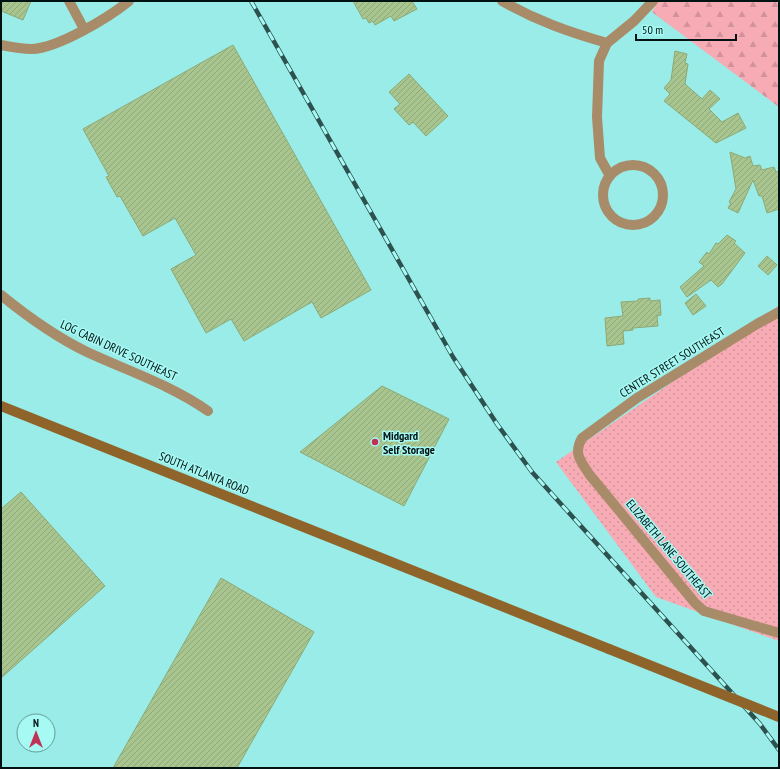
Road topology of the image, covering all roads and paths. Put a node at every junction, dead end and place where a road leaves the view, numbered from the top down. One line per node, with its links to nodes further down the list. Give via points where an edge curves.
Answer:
1 (69, 1): 5 (street)
2 (129, 1): 5 (street)
3 (502, 1): 6 (street, via 524,14 567,31)
4 (653, 1): 6 (street)
5 (84, 29): 7 (street, via 49,47 32,49)
6 (608, 42): 8 (street, via 599,61 597,118 600,158)
7 (1, 45)
8 (610, 176): 8 (street, via 603,197 612,217 629,225 642,224 654,217 663,201 663,190 657,177 642,167 632,166 618,170)
9 (1, 295): 12 (street, LOG CABIN DRIVE SOUTHEAST, via 55,335 86,352 172,389)
10 (779, 312): 13 (street, CENTER STREET SOUTHEAST, via 637,398)
11 (1, 406): 15 (main road, SOUTH ATLANTA ROAD, bridge)
12 (208, 411)
13 (582, 438): 14 (street, ELIZABETH LANE SOUTHEAST, via 577,452 590,474 704,611)
14 (779, 633)
15 (779, 717)

